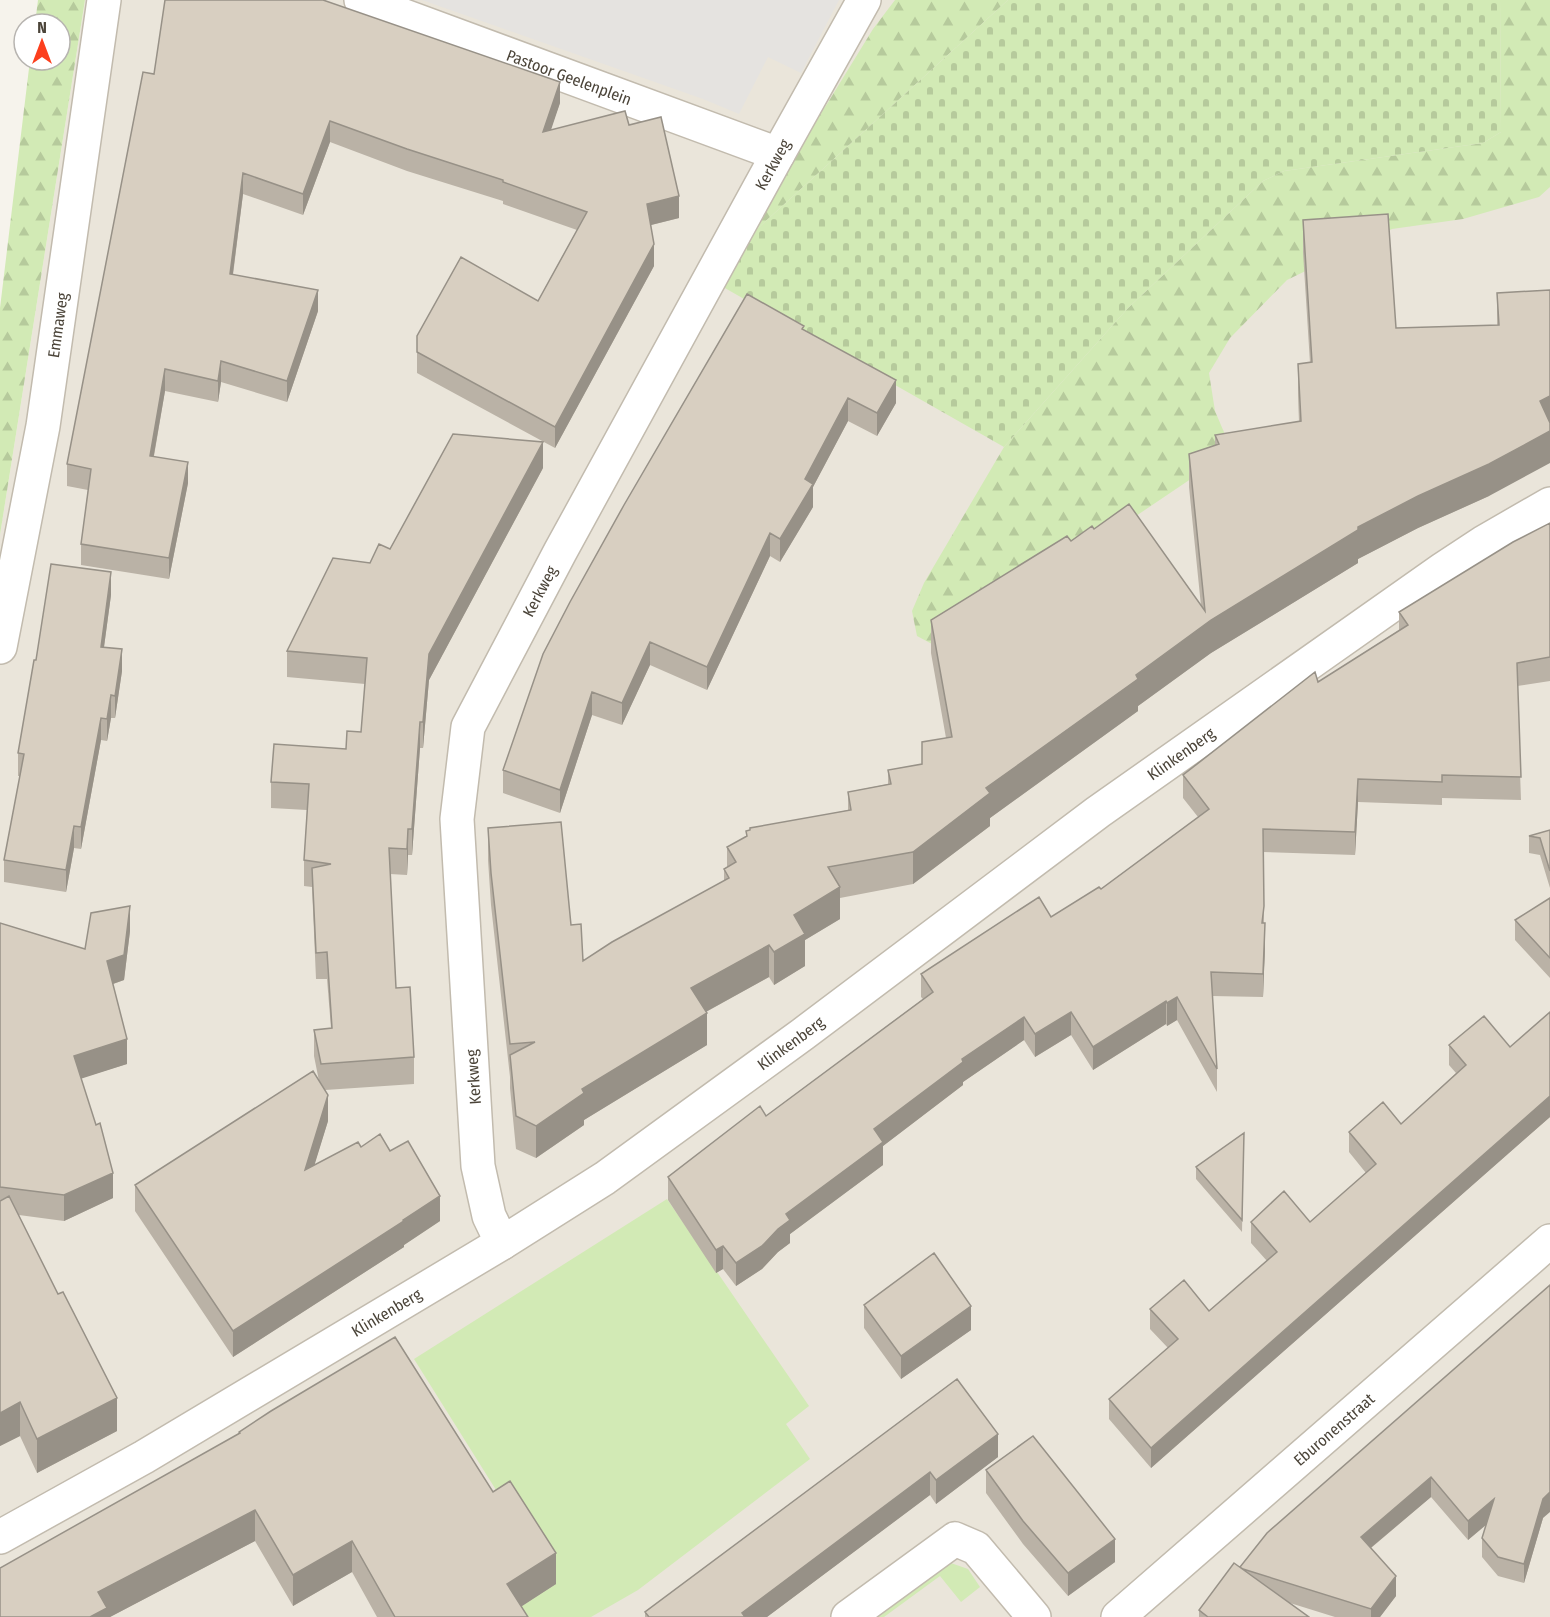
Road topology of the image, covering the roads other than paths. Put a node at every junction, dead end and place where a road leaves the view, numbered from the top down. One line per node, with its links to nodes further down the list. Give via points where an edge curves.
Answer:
1 (104, 0): 6 (street, Emmaweg, via 42,426)
2 (361, 0): 4 (street, Pastoor Geelenplein)
3 (864, 0): 4 (street, Kerkweg)
4 (778, 154): 8 (street, Kerkweg, via 468,727 457,819 478,1166 489,1216)
5 (1550, 504): 8 (street, Klinkenberg, via 1399,598 1098,812 605,1178)
6 (0, 647)
7 (1550, 1241): 12 (street, Eburonenstraat)
8 (502, 1243): 9 (street, Klinkenberg, via 144,1457)
9 (0, 1537)
10 (848, 1617): 11 (street, via 955,1539 976,1548)
11 (1034, 1617)
12 (1118, 1617)

